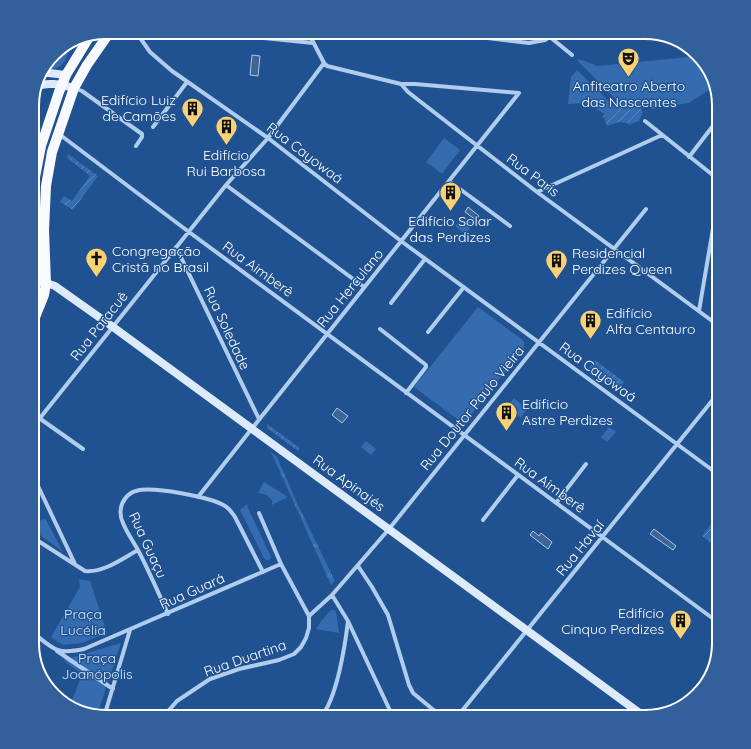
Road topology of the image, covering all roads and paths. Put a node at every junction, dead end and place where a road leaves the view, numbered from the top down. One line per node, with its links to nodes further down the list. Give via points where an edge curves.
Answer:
1 (105, 39): 18 (main road)
2 (140, 39): 14 (street, Rua Cayowaá, via 157,60)
3 (273, 39): 9 (street)
4 (311, 39): 9 (street)
5 (496, 39): 6 (street, via 529,43)
6 (545, 39)
7 (552, 39): 10 (street)
8 (86, 42): 13 (main road)
9 (313, 43): 11 (street)
10 (572, 55)
11 (324, 63): 15 (street, via 332,68); 24 (street, Rua Paracuê)
12 (48, 73): 13 (street)
13 (66, 75): 17 (main road)
14 (187, 82): 21 (street); 24 (street, Rua Cayowaá)
15 (402, 84): 26 (street, Rua Paris, via 408,92); 26 (street, Rua Herculano, via 520,93)
16 (42, 85): 17 (street)
17 (62, 85): 18 (street); 27 (main road)
18 (74, 88): 22 (main road); 25 (street, via 142,134)
19 (644, 121): 23 (street)
20 (712, 127): 28 (street)
21 (152, 128)
22 (58, 134): 36 (main road, via 48,169); 37 (street, Rua Aimberê)
23 (662, 135): 28 (street); 32 (street)
24 (268, 138): 31 (street, Rua Paracuê); 39 (street, Rua Cayowaá)
25 (136, 146)
26 (477, 147): 30 (street, Rua Herculano); 32 (street, Rua Paris)
27 (39, 156)
28 (689, 156): 29 (street)
29 (712, 174)
30 (449, 181): 35 (street); 39 (street, Rua Herculano)
31 (226, 185): 37 (street, Rua Paracuê); 47 (street)
32 (537, 192): 41 (street, Rua Paris)
33 (646, 209): 41 (street, Rua Doutor Paulo Vieira)
34 (39, 220): 36 (main road, via 42,221)
35 (510, 226)
36 (44, 230): 45 (main road)
37 (189, 232): 40 (street, Rua Paracuê); 55 (street, Rua Aimberê)
38 (712, 234): 50 (street)
39 (401, 241): 42 (street, Rua Cayowaá); 47 (street, Rua Herculano)
40 (176, 247): 52 (street, Rua Paracuê); 60 (street, Rua Soledade)
41 (614, 249): 50 (street, Rua Paris); 56 (street, Rua Doutor Paulo Vieira)
42 (425, 258): 46 (street, Rua Cayowaá); 48 (street)
43 (39, 277): 45 (main road)
44 (39, 282): 45 (street, Rua Apinajés)
45 (46, 283): 49 (main road); 52 (street, Rua Apinajés, via 59,289)
46 (464, 286): 54 (street); 56 (street, Rua Cayowaá)
47 (364, 287): 55 (street, Rua Herculano)
48 (391, 302)
49 (39, 308)
50 (699, 311): 51 (street, Rua Paris)
51 (712, 321)
52 (113, 327): 59 (street, Rua Paracuê); 61 (street, Rua Apinajés)
53 (380, 329): 57 (street, via 426,365)
54 (428, 332)
55 (327, 334): 57 (street, Rua Aimberê); 60 (street, Rua Herculano)
56 (539, 342): 62 (street, Rua Doutor Paulo Vieira); 63 (street, Rua Cayowaá)
57 (406, 393): 62 (street, Rua Aimberê)
58 (712, 401): 63 (street, Rua Havaí)
59 (40, 418): 64 (street)
60 (259, 419): 61 (street, Rua Herculano)
61 (252, 428): 69 (street, Rua Herculano); 73 (street, Rua Apinajés)
62 (464, 436): 67 (street, Rua Aimberê); 73 (street, Rua Doutor Paulo Vieira)
63 (677, 444): 66 (street, Rua Cayowaá); 74 (street, Rua Havaí)
64 (83, 449)
65 (586, 464): 70 (street)
66 (712, 470)
67 (518, 475): 70 (street, Rua Aimberê); 72 (street)
68 (39, 488): 78 (street)
69 (198, 497): 76 (street, Rua Guaçu, via 150,490 135,491 126,496 120,513); 80 (street, Rua Guaçu, via 224,505 230,510)
70 (556, 503): 74 (street, Rua Aimberê)
71 (259, 513): 77 (street)
72 (483, 520)
73 (389, 530): 79 (street, Rua Doutor Paulo Vieira); 87 (street, Rua Apinajés)
74 (603, 537): 84 (street, Rua Aimberê); 87 (street, Rua Havaí)
75 (39, 542): 78 (street)
76 (138, 550): 78 (street, via 93,572); 82 (street, Rua Guaçu)
77 (281, 564): 80 (street, Rua Guará); 83 (street)
78 (75, 566)
79 (358, 566): 81 (street, Rua Doutor Paulo Vieira); 95 (street, via 388,615 413,693)
80 (263, 572): 82 (street, Rua Guará)
81 (332, 595): 83 (street, Rua Doutor Paulo Vieira); 85 (street)
82 (168, 614): 86 (street, Rua Guará)
83 (309, 616): 92 (street, Rua Duartina, via 306,638 294,654 210,679 177,701)
84 (712, 618)
85 (348, 621): 93 (street, via 333,693); 94 (street)
86 (130, 630): 89 (street, Rua Guará, via 84,649); 90 (street)
87 (528, 631): 96 (street, Rua Havaí); 97 (street, Rua Apinajés)
88 (39, 637): 89 (street)
89 (57, 651): 90 (street)
90 (113, 688): 91 (street)
91 (106, 710)
92 (169, 710)
93 (326, 710)
94 (390, 710)
95 (434, 710)
96 (463, 710)
97 (635, 710)

